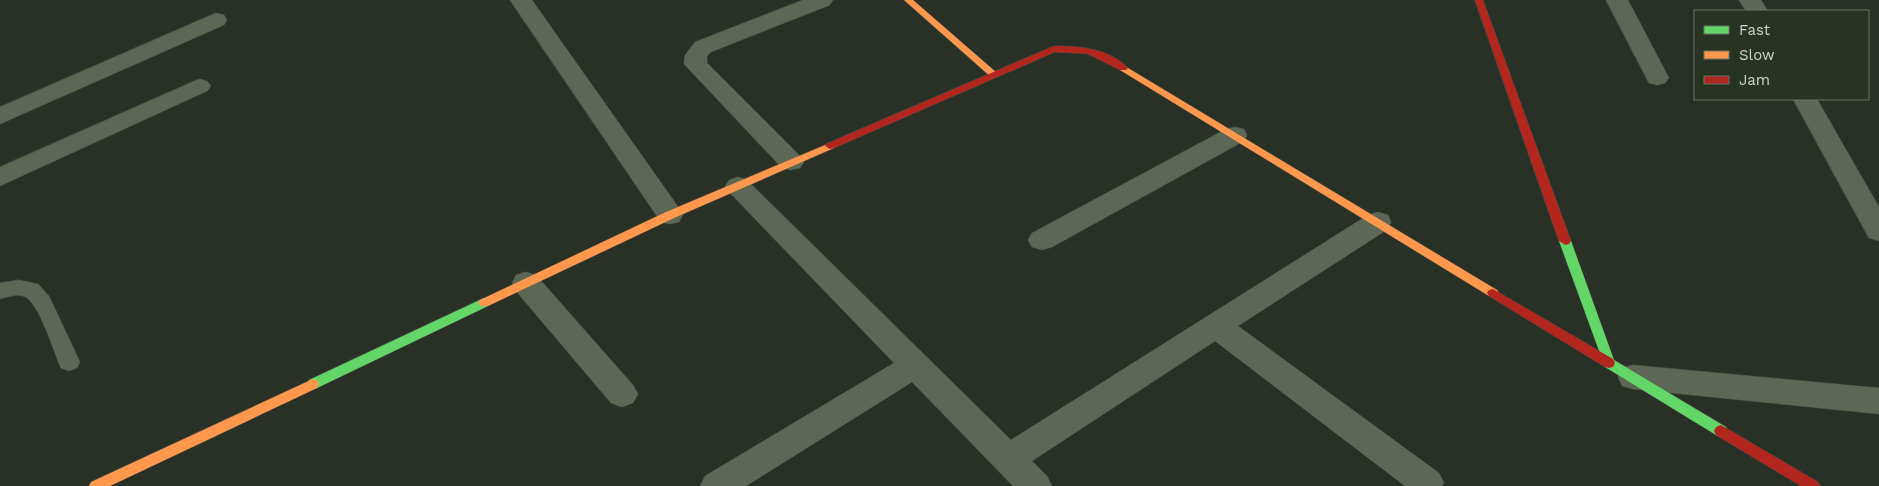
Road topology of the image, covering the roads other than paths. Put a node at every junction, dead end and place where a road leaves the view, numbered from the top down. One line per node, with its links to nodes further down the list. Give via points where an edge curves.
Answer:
1 (521, 0): 16 (street)
2 (822, 0): 13 (street, via 703,47 696,55 695,64)
3 (908, 0): 7 (street)
4 (1479, 0): 25 (street)
5 (1616, 0): 8 (street)
6 (216, 20): 11 (street)
7 (994, 75): 12 (street, via 1054,49 1082,48 1102,55); 13 (street)
8 (1657, 78)
9 (199, 86): 14 (street)
10 (1806, 100): 18 (street)
11 (0, 116)
12 (1235, 135): 17 (street); 19 (street)
13 (791, 162): 15 (street)
14 (0, 177)
15 (738, 186): 16 (street); 24 (street)
16 (670, 215): 20 (street)
17 (1378, 222): 22 (street); 25 (street)
18 (1878, 226)
19 (1042, 240)
20 (526, 283): 26 (street); 30 (street)
21 (0, 291): 23 (lane, via 32,290 41,299)
22 (1216, 326): 28 (street); 29 (street)
23 (69, 362)
24 (915, 365): 28 (street); 31 (street)
25 (1621, 370): 27 (street); 33 (street)
26 (622, 394)
27 (1879, 400)
28 (1008, 460): 32 (street)
29 (1427, 483)
30 (96, 486)
31 (717, 486)
32 (1035, 486)
33 (1813, 486)

